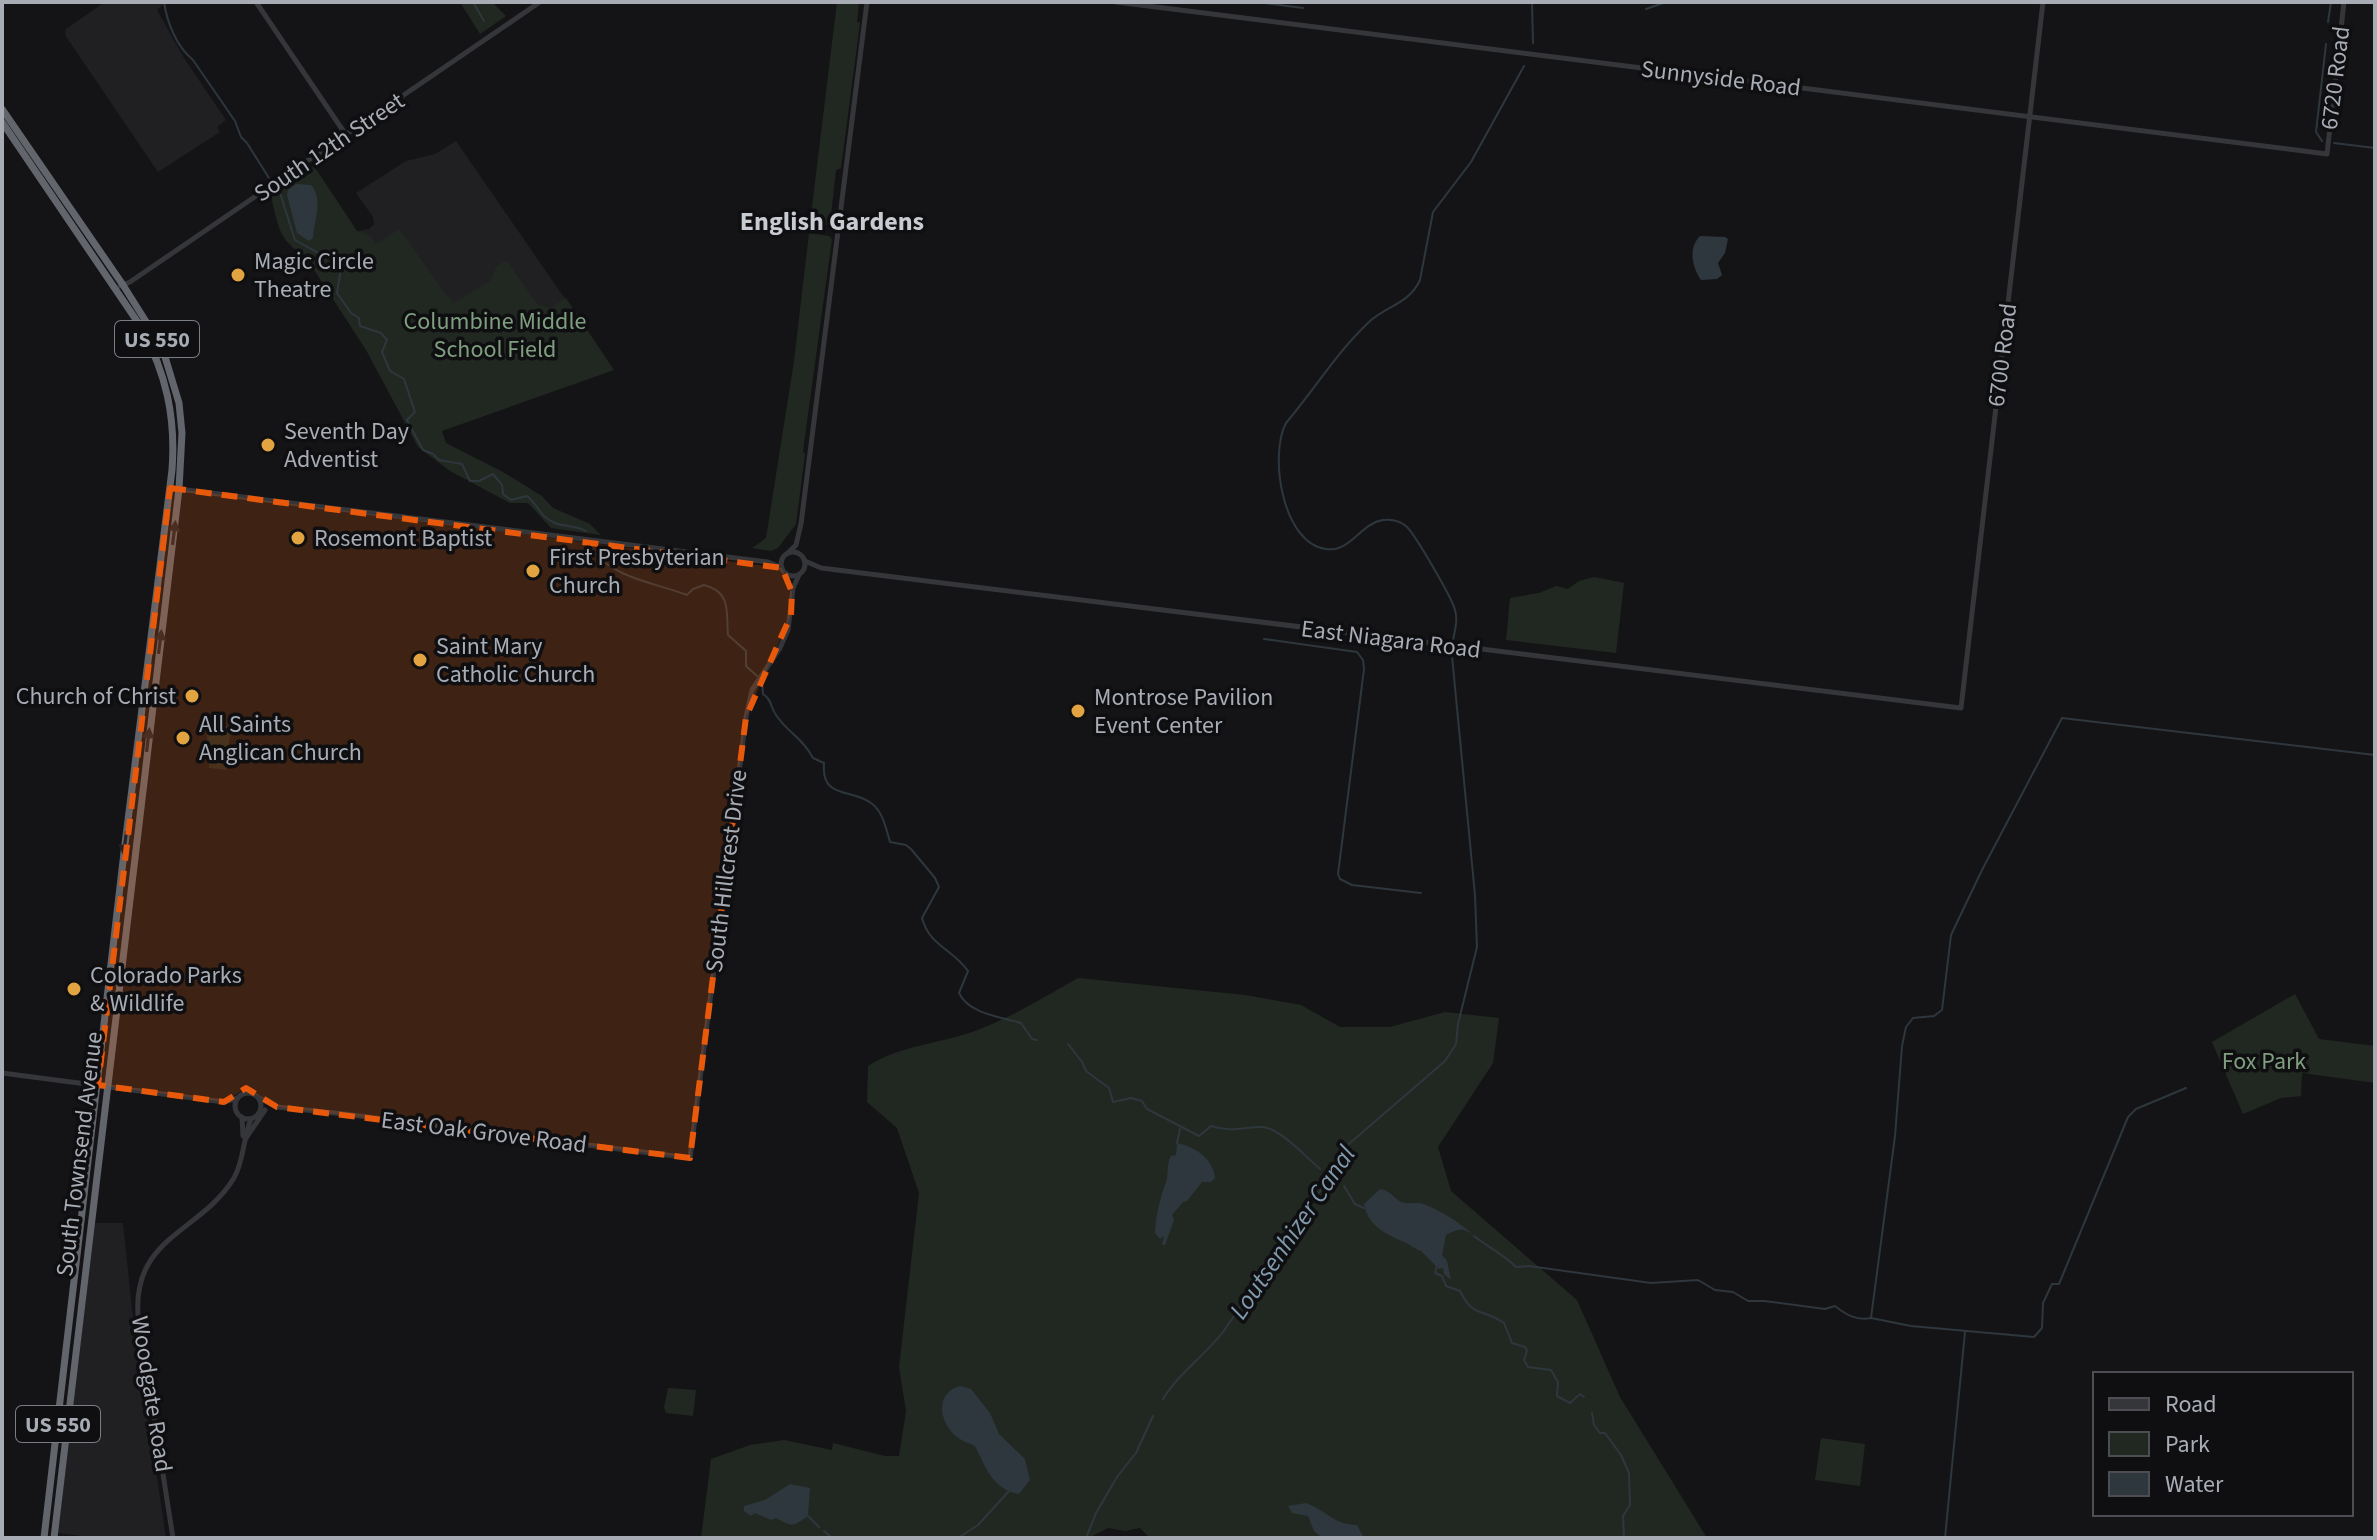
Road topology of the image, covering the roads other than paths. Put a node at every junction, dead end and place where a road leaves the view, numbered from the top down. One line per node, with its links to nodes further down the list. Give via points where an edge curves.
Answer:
1 (256, 2): 10 (street)
2 (540, 2): 10 (street, South 12th Street)
3 (1116, 2): 8 (street, Sunnyside Road)
4 (2043, 2): 8 (street, 6700 Road)
5 (2344, 2): 11 (street, 6720 Road)
6 (868, 3): 15 (street)
7 (2, 109): 12 (highway, South Townsend Avenue / US 550)
8 (2030, 117): 11 (street, Sunnyside Road); 23 (street, 6700 Road)
9 (2, 122): 12 (highway, South Townsend Avenue / US 550)
10 (346, 135): 12 (street, South 12th Street)
11 (2327, 154)
12 (119, 286): 13 (highway, South Townsend Avenue / US 550, via 167,385 173,428); 14 (highway, South Townsend Avenue / US 550, via 152,329 172,375 182,433)
13 (170, 488): 14 (street); 25 (highway, South Townsend Avenue / US 550, one-way to 25, via 125,844)
14 (179, 489): 17 (street); 25 (highway, South Townsend Avenue / US 550, one-way to 14)
15 (801, 524): 16 (street, via 796,545); 18 (street)
16 (787, 554): 17 (street); 18 (street, via 797,552); 20 (street, via 781,561)
17 (756, 560): 20 (street)
18 (805, 560): 19 (street, East Niagara Road); 21 (street)
19 (821, 568): 21 (street, East Niagara Road); 23 (street, East Niagara Road)
20 (784, 571): 21 (street); 22 (street, South Hillcrest Drive)
21 (801, 574): 22 (street, South Hillcrest Drive)
22 (792, 594): 35 (street, South Hillcrest Drive, via 788,630 750,698 745,724)
23 (1961, 708)
24 (2, 1073): 25 (street)
25 (102, 1086): 28 (street); 36 (highway, South Townsend Avenue / US 550); 37 (highway, South Townsend Avenue / US 550)
26 (238, 1098): 27 (street); 28 (street); 30 (street)
27 (259, 1098): 29 (street, East Oak Grove Road); 31 (street)
28 (224, 1102): 30 (street)
29 (277, 1107): 31 (street, East Oak Grove Road); 35 (street, East Oak Grove Road)
30 (236, 1110): 32 (street)
31 (263, 1111): 33 (street); 34 (street, Woodgate Road)
32 (242, 1117): 33 (street); 34 (street, Woodgate Road)
33 (251, 1119): 34 (street, Woodgate Road)
34 (244, 1142): 38 (street, Woodgate Road, via 229,1185 154,1255 140,1281 138,1314)
35 (690, 1158)
36 (44, 1538)
37 (54, 1538)
38 (173, 1538)

